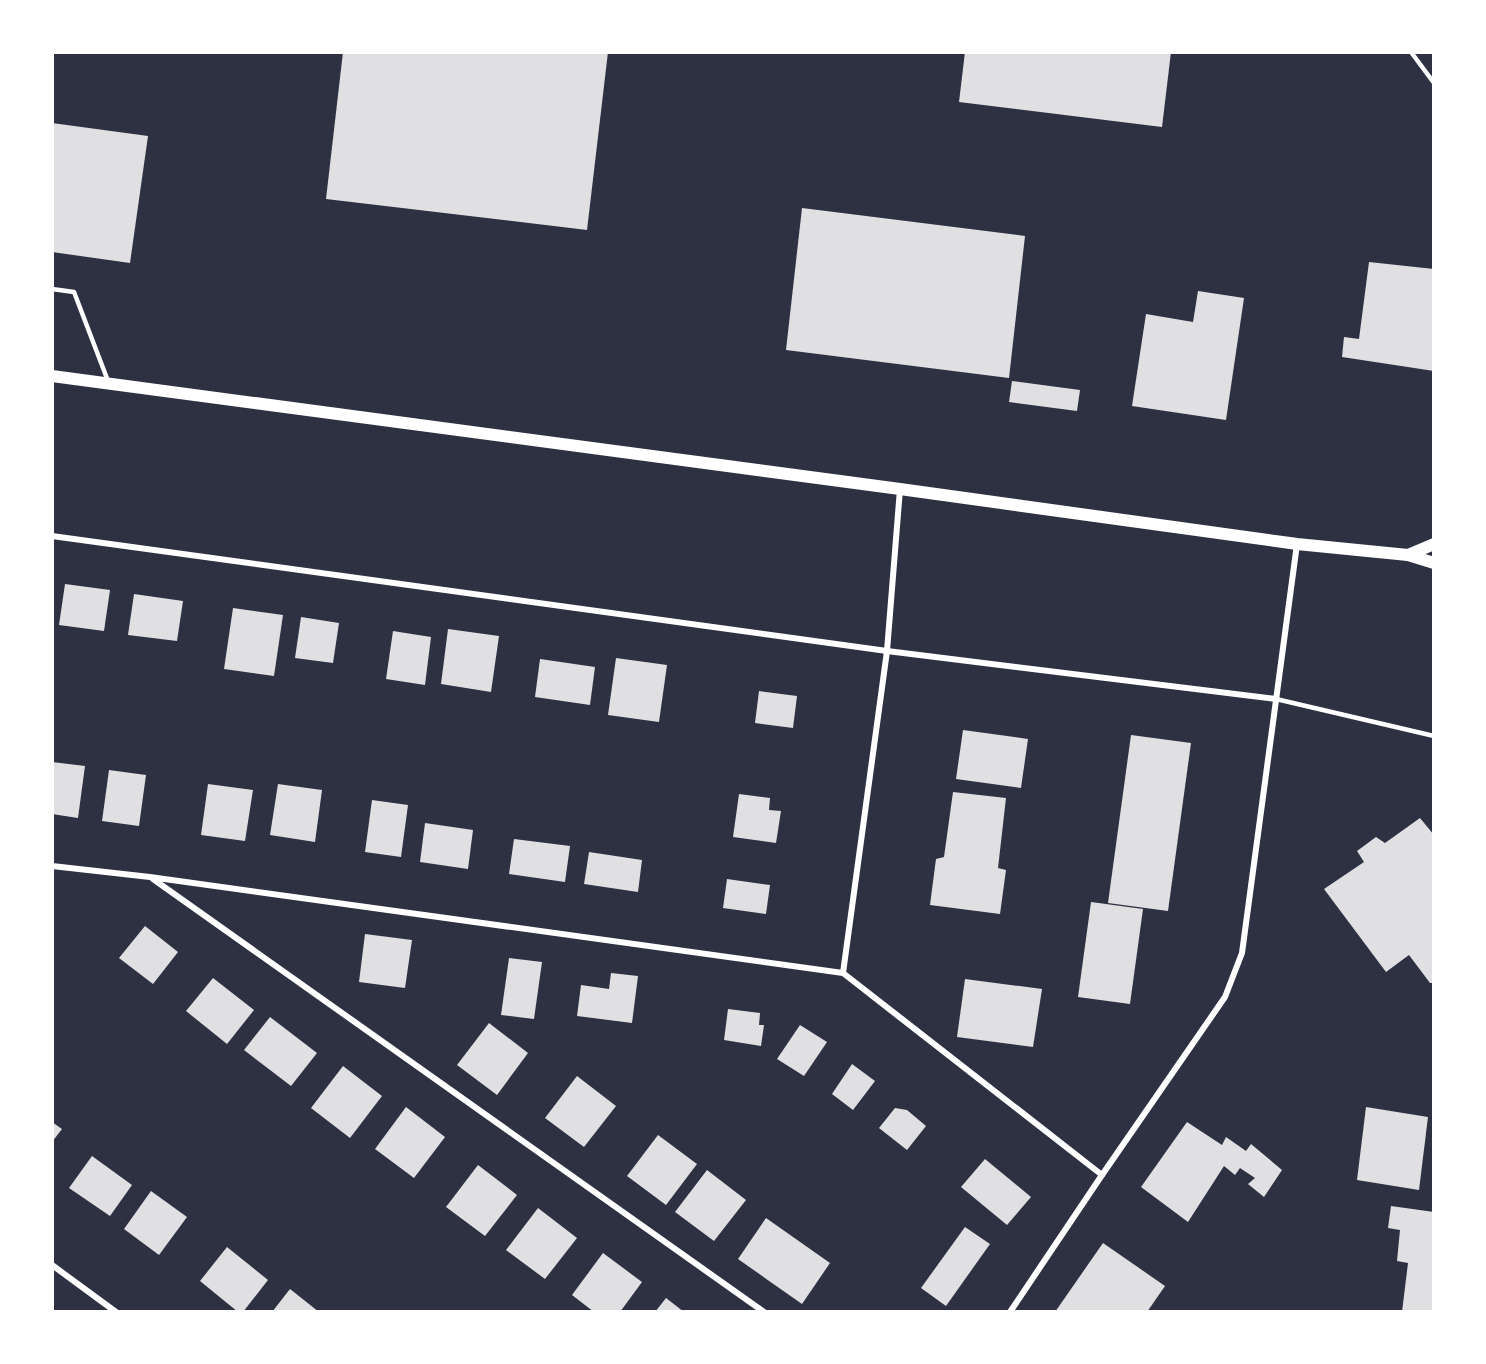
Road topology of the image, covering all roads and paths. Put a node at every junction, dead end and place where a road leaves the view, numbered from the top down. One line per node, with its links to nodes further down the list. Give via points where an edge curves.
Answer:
1 (1412, 52): 2 (lane)
2 (1434, 83)
3 (52, 289): 5 (lane, via 74,292)
4 (52, 376): 5 (main road)
5 (109, 383): 6 (main road)
6 (900, 489): 8 (main road); 12 (street)
7 (52, 536): 12 (street)
8 (1297, 544): 10 (main road); 13 (street)
9 (1434, 544): 10 (main road)
10 (1408, 555): 11 (main road)
11 (1434, 564)
12 (887, 651): 13 (street); 17 (street)
13 (1276, 699): 14 (lane); 18 (street, via 1242,953 1225,997)
14 (1434, 736)
15 (52, 866): 16 (street)
16 (150, 877): 17 (street); 21 (street)
17 (843, 973): 18 (street)
18 (1102, 1175): 22 (street)
19 (52, 1265): 20 (street)
20 (116, 1311)
21 (764, 1311)
22 (1010, 1311)

